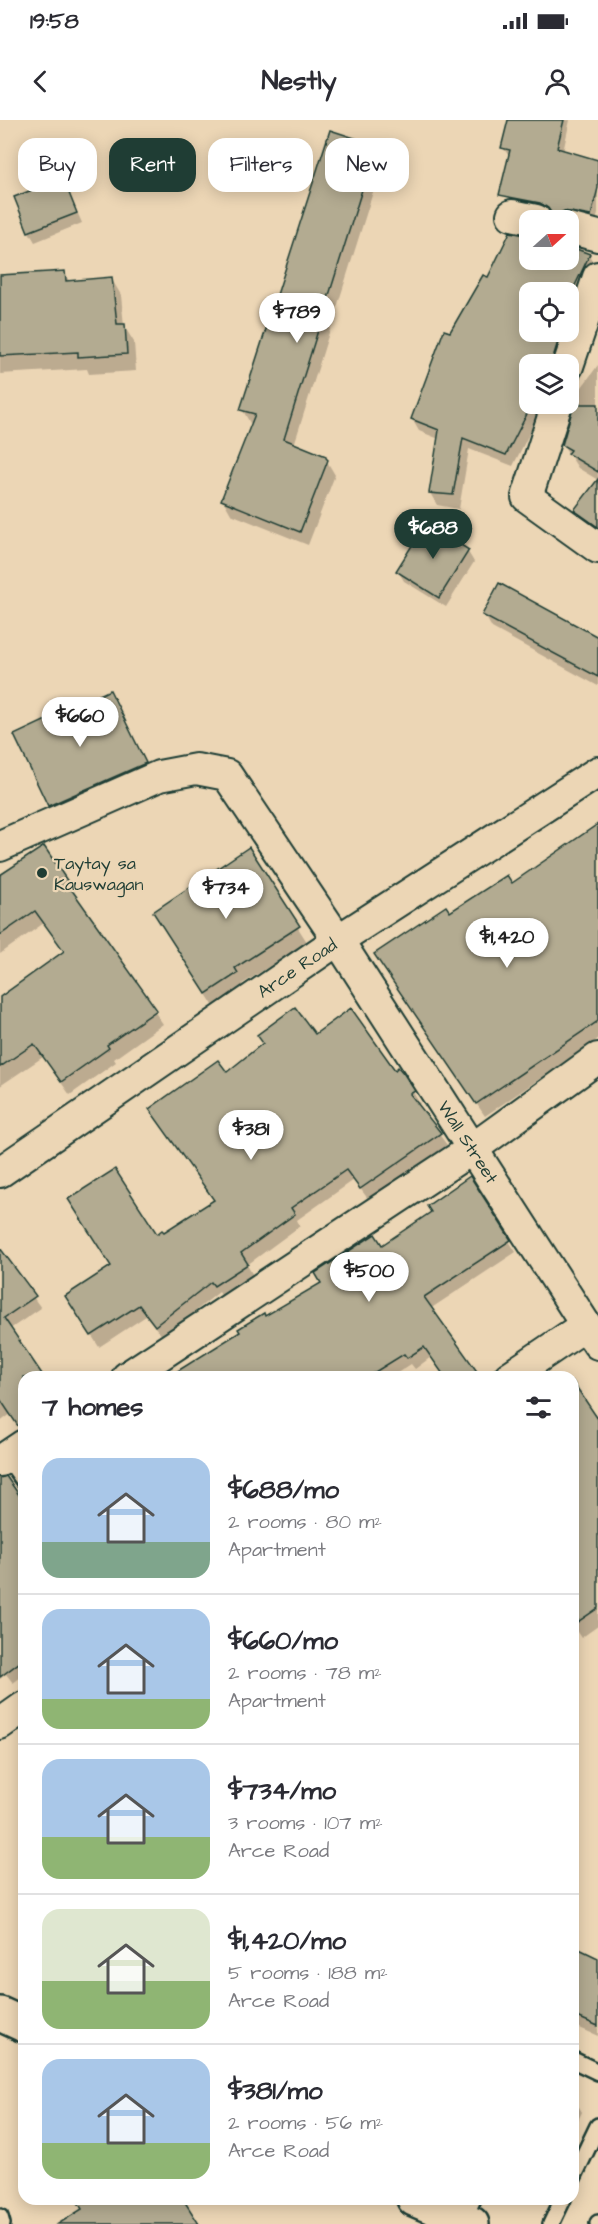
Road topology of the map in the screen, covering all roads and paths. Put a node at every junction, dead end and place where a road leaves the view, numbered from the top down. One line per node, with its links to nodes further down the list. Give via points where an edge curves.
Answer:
1 (579, 231): 2 (street)
2 (598, 236)
3 (598, 278): 4 (street)
4 (593, 309): 5 (street)
5 (573, 354)
6 (554, 414): 7 (street, via 527,497)
7 (598, 548)
8 (598, 772): 10 (street, Arce Road)
9 (0, 846): 10 (street, Wall Street, via 159,776 196,769 226,775)
10 (338, 940): 12 (street, Wall Street); 13 (street, Arce Road)
11 (598, 1058): 12 (street)
12 (472, 1149): 14 (street, Wall Street); 15 (street)
13 (0, 1172)
14 (592, 1335): 16 (street)
15 (136, 1371)
16 (521, 1371)
17 (8, 1452): 18 (lane)
18 (18, 1471)
19 (18, 1711): 20 (street)
20 (0, 1724)
21 (0, 2014): 22 (main road)
22 (18, 2022)
23 (579, 2063): 24 (lane)
24 (598, 2072)
25 (598, 2126): 26 (lane)
26 (579, 2155)
27 (436, 2205): 29 (main road)
28 (560, 2205): 32 (lane)
29 (470, 2214)
30 (0, 2217): 31 (lane)
31 (2, 2224)
32 (551, 2224)

